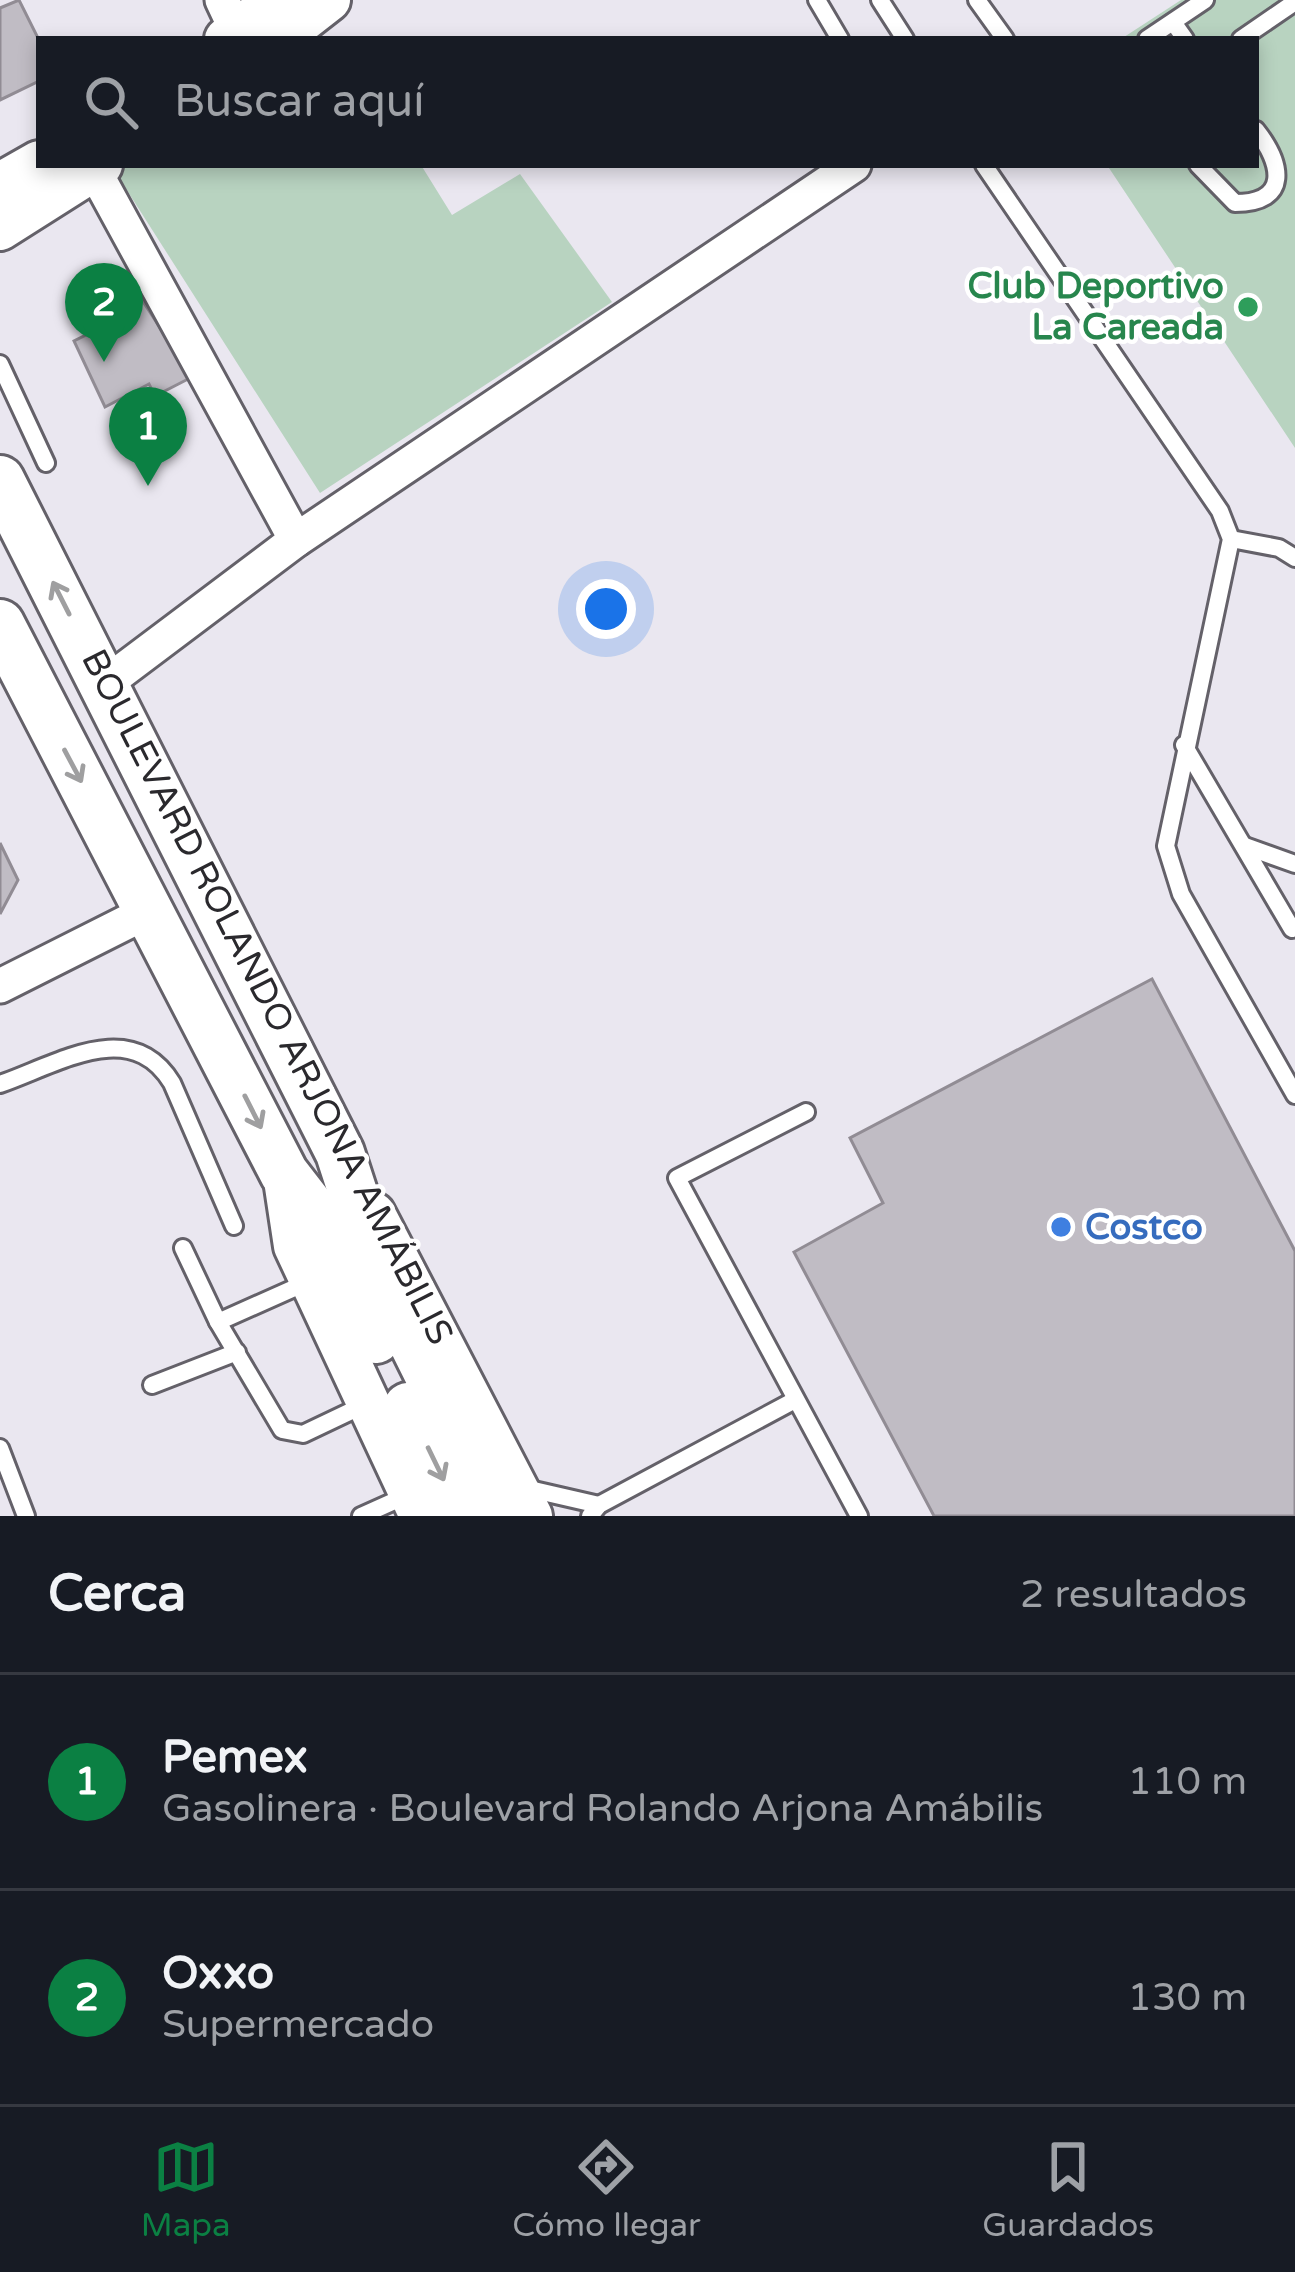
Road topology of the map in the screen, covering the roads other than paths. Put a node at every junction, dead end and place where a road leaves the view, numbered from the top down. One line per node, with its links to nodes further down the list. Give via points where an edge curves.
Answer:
1 (276, 0): 9 (street)
2 (329, 0): 10 (street)
3 (818, 0): 11 (lane)
4 (880, 0): 12 (lane)
5 (977, 0): 13 (lane)
6 (1205, 0): 8 (lane)
7 (1295, 2): 16 (lane)
8 (1173, 22): 14 (lane); 15 (lane)
9 (228, 24)
10 (283, 36)
11 (838, 36)
12 (903, 36)
13 (1002, 36)
14 (1152, 36)
15 (1183, 36)
16 (1244, 36)
17 (1259, 135): 22 (lane, via 1276,163 1270,194 1235,203)
18 (36, 164): 23 (street)
19 (98, 168): 24 (street); 29 (street)
20 (850, 168): 29 (street)
21 (986, 168): 28 (lane, via 1220,511)
22 (1201, 168)
23 (0, 184)
24 (0, 229)
25 (0, 364): 26 (lane)
26 (46, 464)
27 (0, 480): 32 (main road, BOULEVARD ROLANDO ARJONA AMÁBILIS, one-way to 27)
28 (1231, 539): 30 (lane); 33 (lane)
29 (296, 540): 32 (street)
30 (1295, 558)
31 (0, 624): 36 (main road, BOULEVARD ROLANDO ARJONA AMÁBILIS, one-way to 36)
32 (106, 683): 42 (main road, BOULEVARD ROLANDO ARJONA AMÁBILIS)
33 (1184, 745): 34 (lane); 40 (lane, via 1167,825 1168,866)
34 (1245, 846): 35 (lane); 37 (lane)
35 (1295, 864)
36 (151, 910): 38 (street); 45 (main road, BOULEVARD ROLANDO ARJONA AMÁBILIS, one-way to 45)
37 (1292, 929)
38 (0, 986)
39 (0, 1084): 43 (lane, via 89,1053 140,1049 172,1083)
40 (1295, 1095)
41 (806, 1112): 49 (lane, via 677,1178)
42 (340, 1153): 45 (main road); 52 (street, BOULEVARD ROLANDO ARJONA AMÁBILIS)
43 (234, 1226)
44 (183, 1248): 46 (lane)
45 (346, 1280): 46 (lane); 50 (street); 57 (main road, BOULEVARD ROLANDO ARJONA AMÁBILIS, one-way to 57); 58 (main road, BOULEVARD ROLANDO ARJONA AMÁBILIS)
46 (218, 1322): 47 (lane)
47 (237, 1352): 48 (lane); 50 (lane, via 290,1436)
48 (152, 1385)
49 (795, 1400): 54 (lane); 60 (lane)
50 (367, 1404): 53 (street)
51 (0, 1448): 55 (lane)
52 (508, 1466): 54 (lane, via 527,1491); 59 (street, BOULEVARD ROLANDO ARJONA AMÁBILIS)
53 (416, 1505): 56 (lane)
54 (594, 1511)
55 (26, 1516)
56 (361, 1516)
57 (461, 1516)
58 (499, 1516)
59 (532, 1516)
60 (859, 1516)

